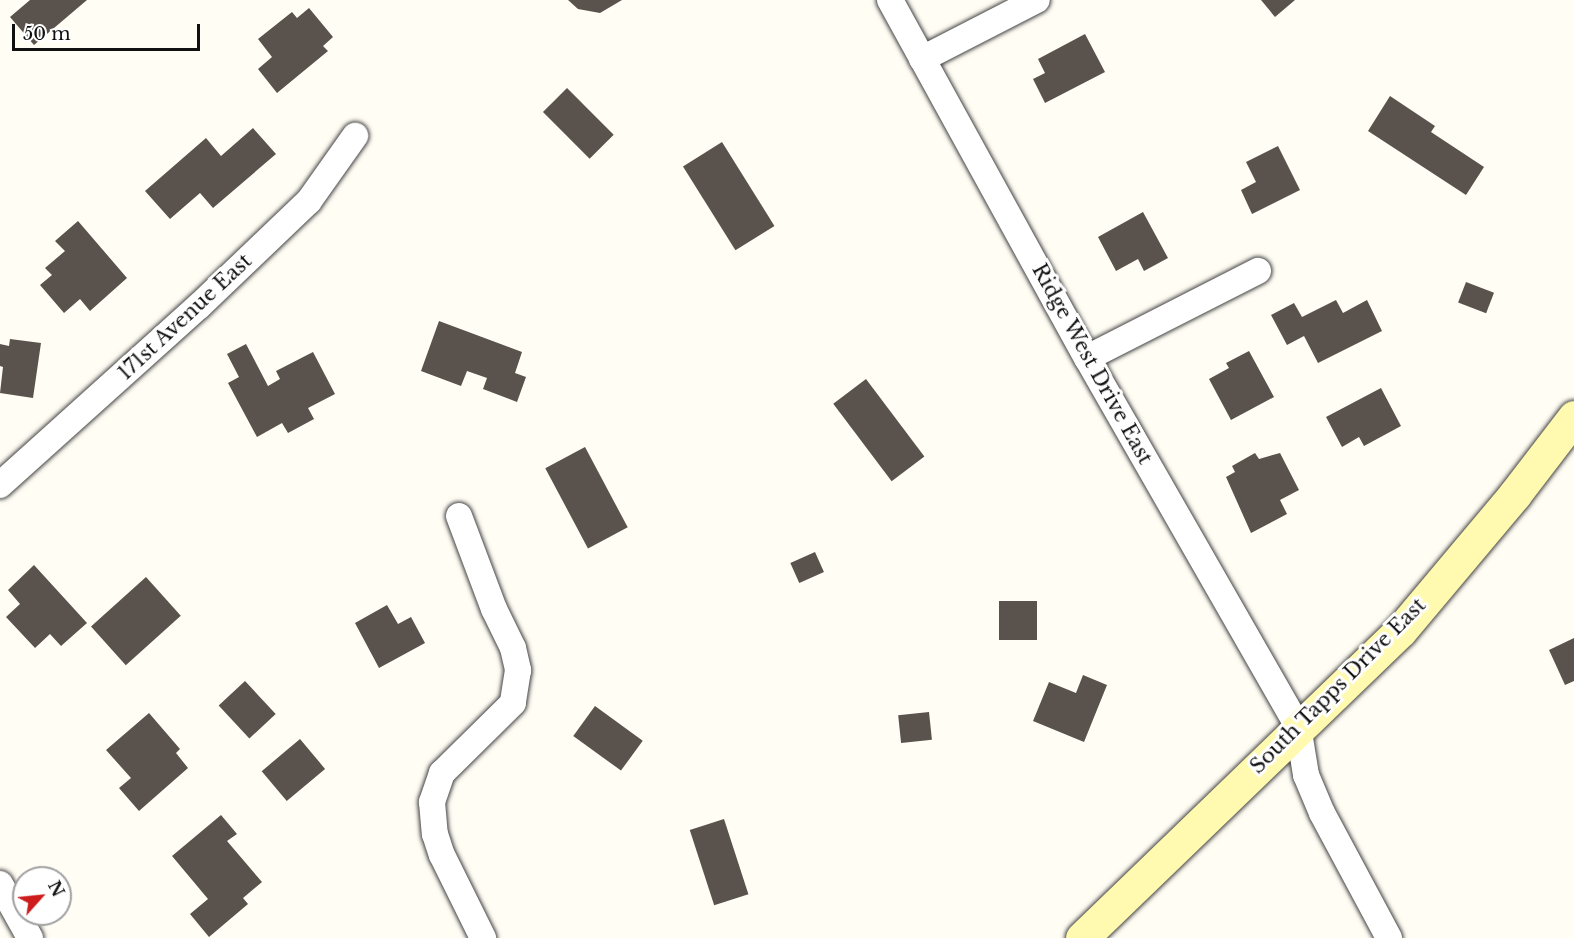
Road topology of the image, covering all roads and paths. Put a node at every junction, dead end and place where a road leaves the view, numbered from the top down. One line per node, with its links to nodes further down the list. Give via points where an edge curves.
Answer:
1 (890, 0): 3 (street, Ridge West Drive East)
2 (1037, 0): 3 (street)
3 (922, 59): 6 (street, Ridge West Drive East)
4 (355, 136): 8 (street, 171st Avenue East, via 309,201)
5 (1258, 271): 6 (street)
6 (1087, 358): 10 (street, Ridge West Drive East)
7 (1574, 417): 10 (street, South Tapps Drive East, via 1401,630)
8 (0, 485)
9 (459, 516): 13 (street, via 513,648 518,670 513,703 442,773 432,802 442,855)
10 (1298, 726): 14 (street, South Tapps Drive East); 15 (street, via 1306,775 1318,803)
11 (0, 884): 12 (street)
12 (30, 938)
13 (483, 938)
14 (1082, 938)
15 (1389, 938)

